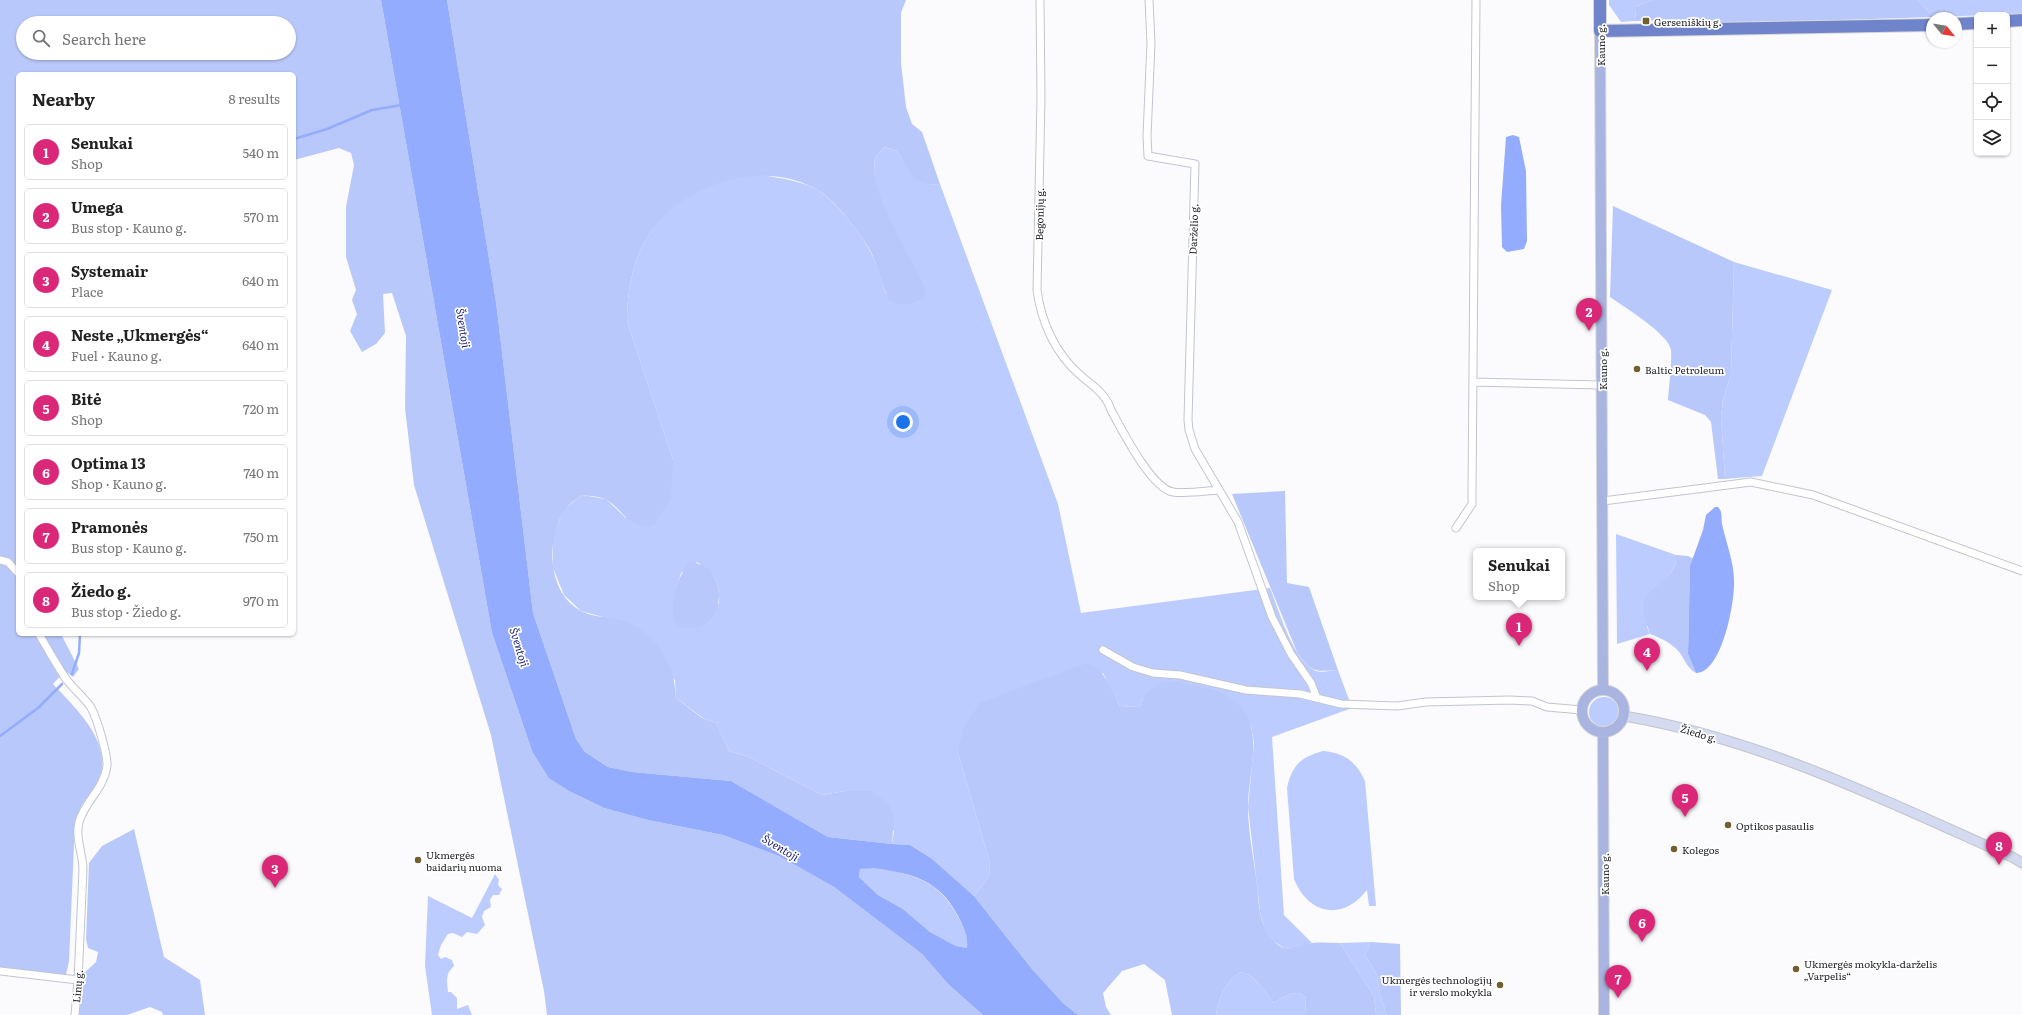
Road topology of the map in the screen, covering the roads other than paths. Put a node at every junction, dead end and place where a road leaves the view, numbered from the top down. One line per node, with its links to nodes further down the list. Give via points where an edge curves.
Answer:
1 (1040, 0): 13 (street, Begonijų g., via 1041,97 1037,290 1048,331 1067,362 1079,375 1094,384 1108,403 1139,458 1159,485 1174,492)
2 (1149, 0): 13 (street, Darželio g., via 1151,43 1148,156 1195,164 1188,420 1195,449)
3 (1476, 0): 11 (street)
4 (1600, 0): 10 (highway, Kauno g.)
5 (2022, 20): 6 (highway)
6 (2010, 21)
7 (1974, 23): 8 (highway)
8 (1962, 24)
9 (1926, 25): 10 (highway)
10 (1600, 31): 12 (main road, Kauno g.)
11 (1473, 382): 12 (street); 15 (street, via 1472,504)
12 (1602, 385): 14 (main road, Kauno g.)
13 (1219, 490): 22 (street, via 1238,522 1272,617 1291,654 1311,683)
14 (1603, 501): 18 (street, via 1751,482 1813,495); 21 (main road, Kauno g.)
15 (1456, 528)
16 (0, 560): 17 (street, via 8,562)
17 (16, 571)
18 (2022, 571)
19 (40, 636): 28 (street, Linų g., via 70,684 90,706 104,745 107,766 100,788 87,803 79,822 77,838 84,870)
20 (1102, 650): 22 (street, via 1133,667 1153,673 1180,675 1246,690 1300,694)
21 (1603, 690): 23 (main road, via 1590,694 1584,701); 24 (main road, via 1613,692 1620,698)
22 (1317, 698): 23 (street, via 1341,704 1397,706 1426,702 1510,700 1532,701 1547,707)
23 (1582, 710): 25 (main road, via 1584,720 1590,728)
24 (1624, 716): 25 (main road, via 1616,728); 26 (street, Žiedo g., via 1678,726 1821,773)
25 (1603, 732): 30 (main road, Kauno g.)
26 (2020, 861)
27 (0, 971): 28 (street)
28 (78, 980): 29 (street, Linų g.)
29 (75, 1015)
30 (1604, 1015)

